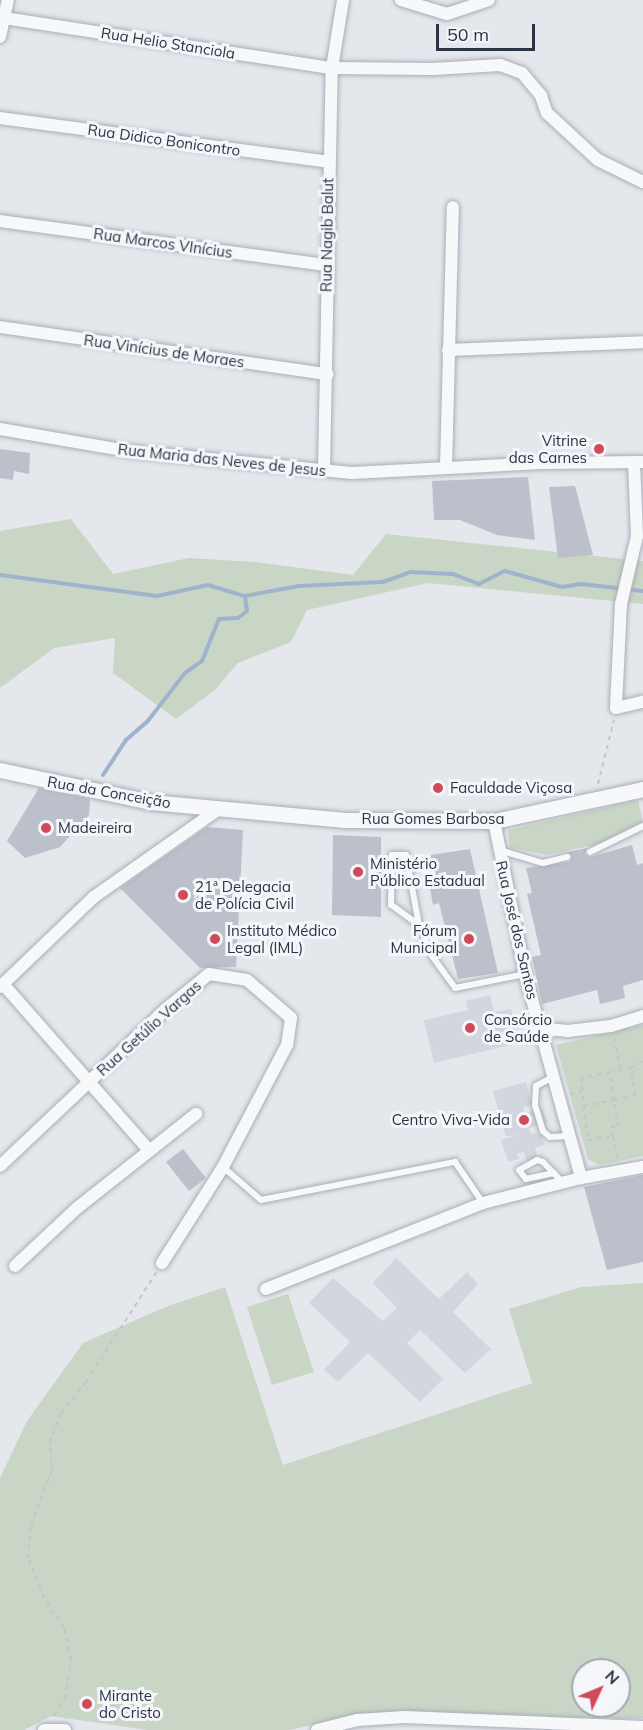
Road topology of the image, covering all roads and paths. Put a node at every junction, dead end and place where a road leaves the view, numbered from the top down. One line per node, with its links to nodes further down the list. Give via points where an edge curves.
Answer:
1 (8, 0): 5 (street)
2 (343, 0): 7 (street, Rua Nagib Balut)
3 (401, 0): 4 (street, via 447,14)
4 (489, 0)
5 (4, 18): 6 (street); 7 (street, Rua Helio Stanciola)
6 (0, 37)
7 (332, 68): 9 (street, Rua Nagib Balut); 10 (street, Rua Helio Stanciola, via 500,65 522,73 541,96 548,113 591,154)
8 (0, 118): 9 (street, Rua Didico Bonicontro)
9 (328, 162): 13 (street, Rua Nagib Balut)
10 (643, 182)
11 (453, 207): 16 (street)
12 (0, 221): 13 (street, Rua Marcos VInícius)
13 (325, 265): 17 (street, Rua Nagib Balut)
14 (0, 327): 17 (street, Rua Vinícius de Moraes)
15 (643, 342): 16 (street)
16 (448, 350): 20 (street)
17 (328, 374): 21 (street, Rua Nagib Balut)
18 (0, 429): 21 (street, Rua Maria das Neves de Jesus, via 127,451)
19 (638, 462): 20 (street, Rua Maria das Neves de Jesus); 23 (street, via 637,536 621,604)
20 (446, 468): 21 (street, Rua Maria das Neves de Jesus, via 352,473)
21 (324, 470)
22 (643, 702): 23 (street)
23 (616, 708): 26 (path, via 599,777)
24 (0, 770): 27 (street, Rua da Conceição, via 151,802)
25 (643, 789): 26 (street, Rua Gomes Barbosa)
26 (598, 801): 28 (street, Rua Gomes Barbosa)
27 (219, 808): 28 (street, Rua Gomes Barbosa, via 345,820); 35 (street, via 94,897)
28 (494, 821): 30 (street, Rua José dos Santos)
29 (643, 826): 31 (lane)
30 (499, 850): 32 (lane, via 543,863); 34 (street, Rua José dos Santos)
31 (590, 852)
32 (567, 857)
33 (419, 925): 33 (lane, via 406,855 392,855 391,905); 34 (lane, via 432,956 455,988)
34 (525, 974): 38 (street, Rua José dos Santos)
35 (2, 985): 44 (street)
36 (643, 1016): 37 (street)
37 (611, 1026): 38 (street, via 568,1031); 41 (path)
38 (539, 1028): 43 (street, Rua José dos Santos)
39 (643, 1061): 40 (path)
40 (631, 1068): 41 (path); 45 (path, via 635,1095)
41 (621, 1070): 42 (path)
42 (610, 1072): 45 (path); 46 (path, via 581,1078)
43 (552, 1078): 48 (street, Rua José dos Santos); 48 (lane, via 536,1086 535,1105 543,1131 550,1137)
44 (90, 1082): 50 (street); 51 (street, Rua Getúlio Vargas); 52 (street, Rua Getúlio Vargas, via 209,974 247,980 291,1017 287,1045)
45 (614, 1100): 46 (path); 49 (path, via 618,1126 611,1127)
46 (584, 1106): 49 (path, via 588,1140)
47 (196, 1114): 50 (street)
48 (569, 1136): 56 (street, Rua José dos Santos)
49 (613, 1136): 54 (path)
50 (148, 1149): 59 (street)
51 (0, 1166)
52 (223, 1167): 57 (lane, via 261,1200 455,1162); 58 (street, Rua Getúlio Vargas)
53 (643, 1167): 54 (street)
54 (621, 1171): 56 (street)
55 (558, 1178): 55 (lane, via 537,1160 519,1170 526,1179); 56 (street); 57 (street)
56 (581, 1178)
57 (483, 1203): 60 (street)
58 (162, 1263): 62 (path, via 86,1382 61,1413 50,1443 52,1470 31,1525 28,1558 44,1597 64,1628 71,1660 65,1698)
59 (15, 1266)
60 (266, 1289)
61 (643, 1727): 64 (street, via 405,1717 357,1720)
62 (46, 1729): 63 (street)
63 (65, 1730)
64 (316, 1730)

